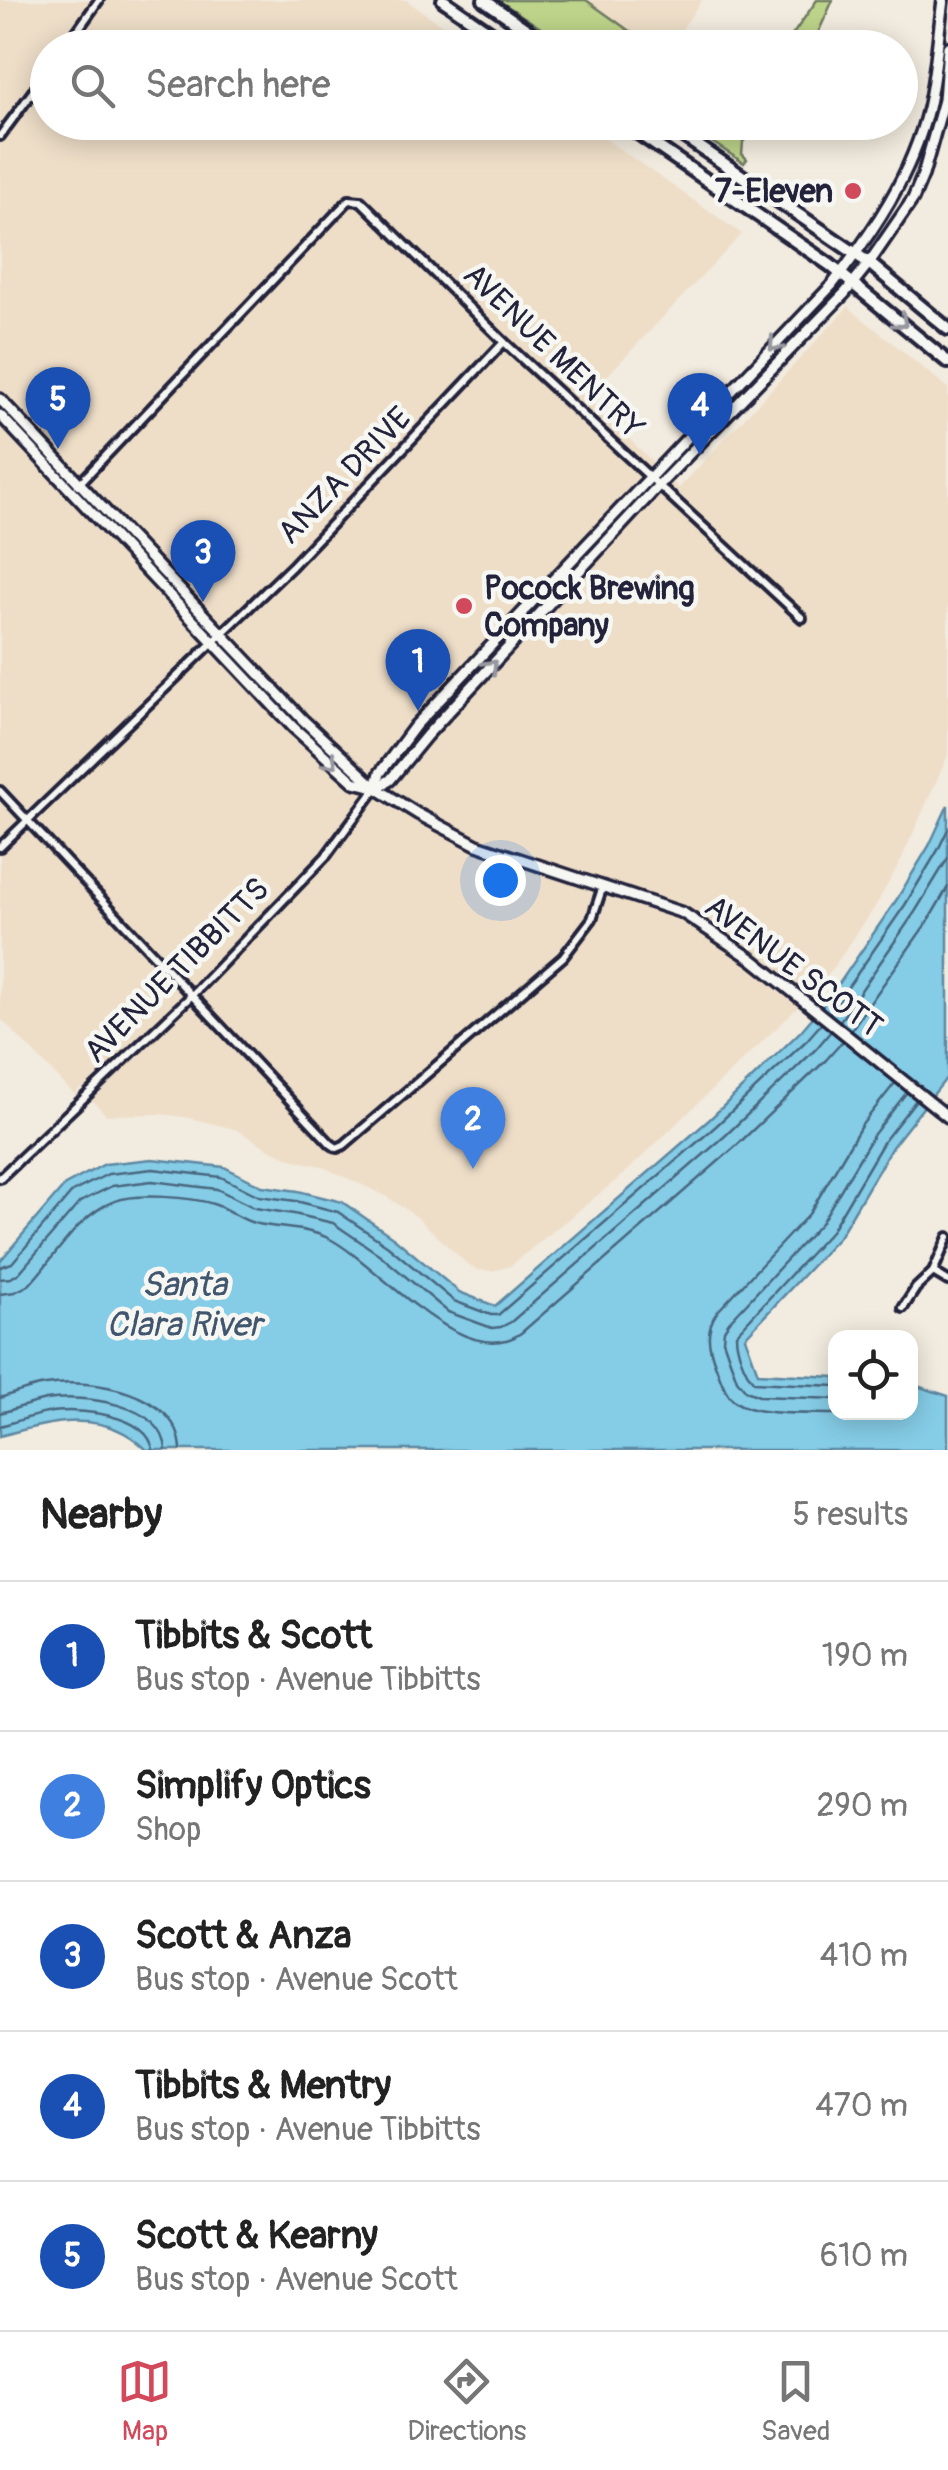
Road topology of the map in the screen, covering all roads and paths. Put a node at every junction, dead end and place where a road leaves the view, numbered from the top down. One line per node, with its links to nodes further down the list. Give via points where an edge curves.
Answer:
1 (100, 0): 5 (street)
2 (443, 0): 6 (main road)
3 (484, 0): 7 (main road)
4 (943, 0): 11 (main road, AVENUE TIBBITTS)
5 (78, 30)
6 (486, 30)
7 (527, 30)
8 (948, 47): 16 (main road, AVENUE TIBBITTS, via 944,100 923,174)
9 (30, 95): 10 (street)
10 (0, 136)
11 (918, 138)
12 (648, 140): 17 (main road)
13 (689, 140): 15 (main road)
14 (918, 140): 15 (main road, AVENUE TIBBITTS, via 901,183)
15 (856, 254): 16 (main road); 17 (main road, AVENUE TIBBITTS)
16 (869, 262): 18 (main road, AVENUE TIBBITTS); 19 (main road)
17 (841, 274): 18 (main road); 24 (main road, AVENUE TIBBITTS, one-way to 24)
18 (853, 282): 21 (main road, one-way to 21); 24 (main road, AVENUE TIBBITTS)
19 (948, 329)
20 (504, 342): 24 (street, AVENUE MENTRY); 25 (street, AVENUE MENTRY, via 361,200 349,200); 27 (street, ANZA DRIVE)
21 (948, 362)
22 (0, 399): 25 (main road, AVENUE SCOTT)
23 (0, 416): 25 (main road, AVENUE SCOTT)
24 (655, 481): 26 (street, AVENUE MENTRY); 29 (main road, AVENUE TIBBITTS)
25 (75, 488): 27 (main road, AVENUE SCOTT); 28 (main road, AVENUE SCOTT)
26 (802, 618)
27 (222, 634): 28 (street, ANZA DRIVE); 29 (main road, AVENUE SCOTT)
28 (214, 643): 29 (main road, AVENUE SCOTT, one-way to 29, via 320,754 354,782); 31 (street, ANZA DRIVE)
29 (376, 788): 33 (main road, AVENUE SCOTT, via 477,844); 34 (street, AVENUE TIBBITTS, via 326,856)
30 (0, 791): 31 (street)
31 (28, 820): 32 (street, ANZA DRIVE); 34 (street)
32 (0, 846)
33 (603, 885): 34 (street, via 592,919 563,957 337,1148); 35 (main road, AVENUE SCOTT, via 683,914 752,959)
34 (192, 996): 36 (street, AVENUE TIBBITTS)
35 (946, 1115)
36 (0, 1178)
37 (948, 1236): 38 (street)
38 (933, 1272): 39 (street); 40 (street)
39 (948, 1281)
40 (903, 1308)

